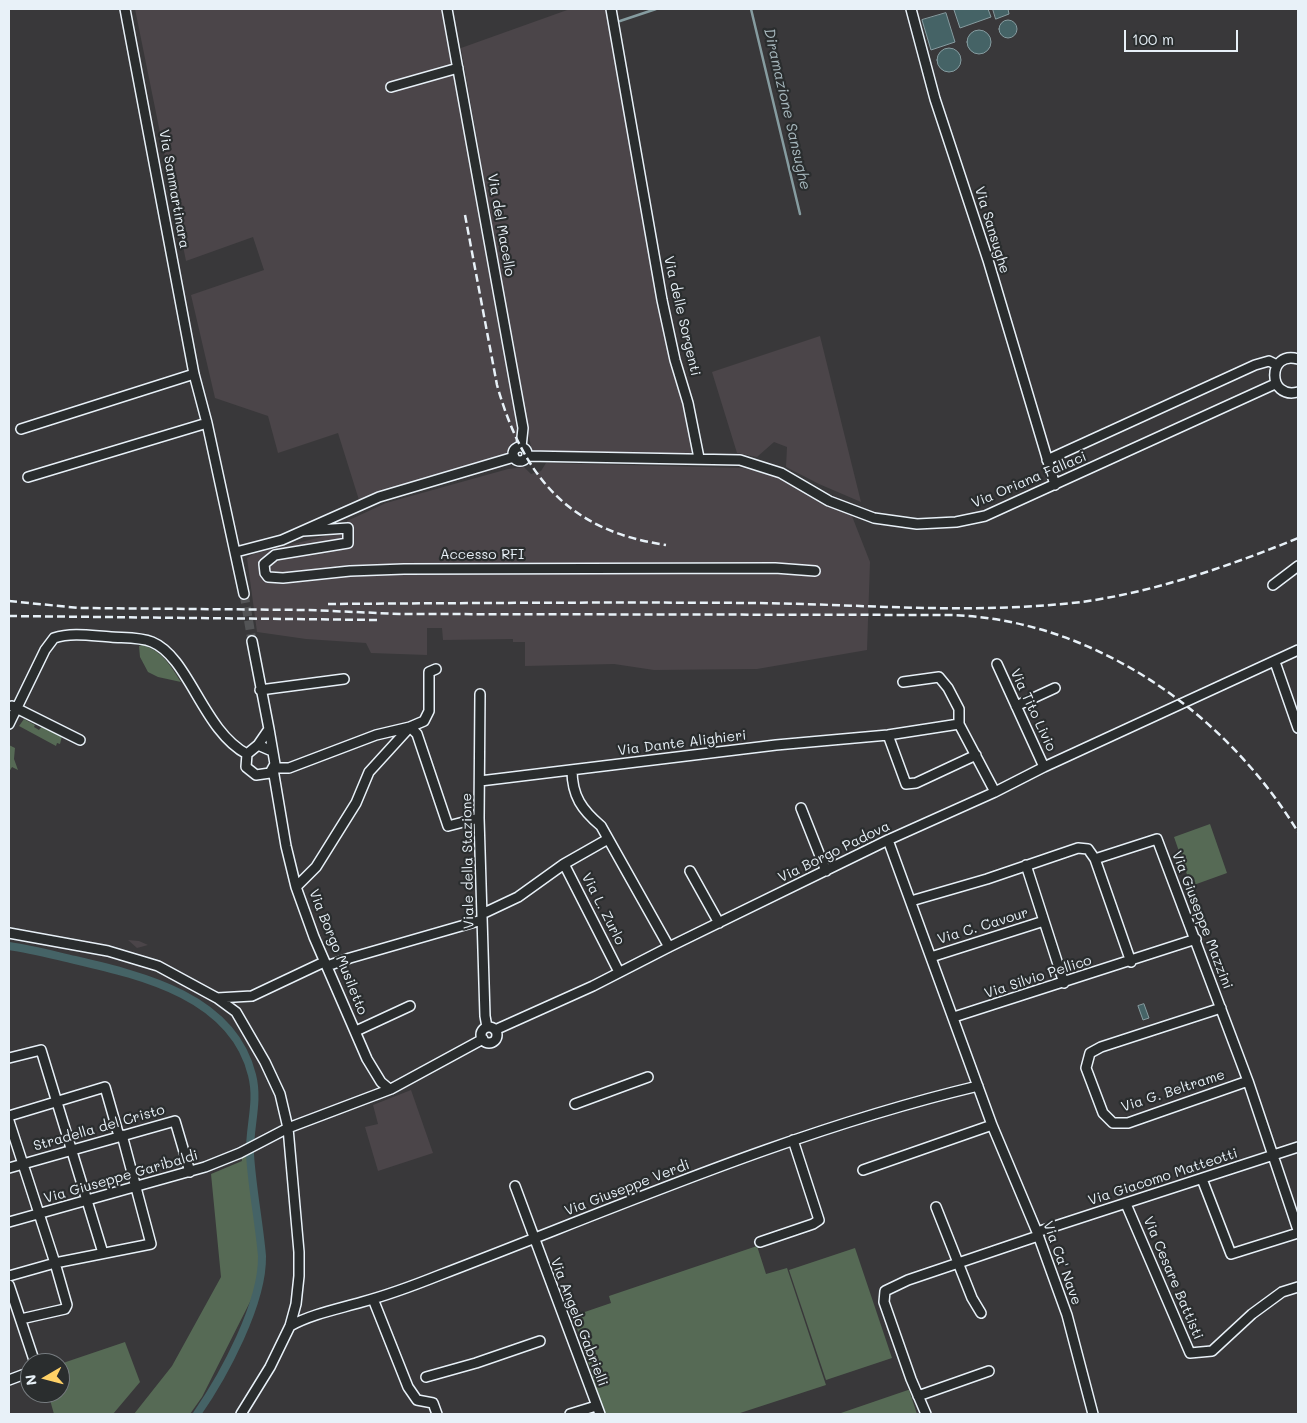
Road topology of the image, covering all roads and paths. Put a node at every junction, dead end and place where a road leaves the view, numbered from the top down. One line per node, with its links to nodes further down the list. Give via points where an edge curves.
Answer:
1 (125, 9): 9 (street, Via Sanmartinara)
2 (447, 9): 5 (street, Via del Macello)
3 (611, 9): 17 (street, Via delle Sorgenti, via 662,300)
4 (911, 9): 18 (street, Via Sansughe, via 935,99)
5 (458, 68): 6 (street); 14 (street, Via del Macello, via 523,428)
6 (391, 87)
7 (1298, 359): 8 (street, via 1285,358)
8 (1277, 365): 10 (street, via 1274,371); 18 (street, via 1269,361 1255,365)
9 (194, 374): 12 (street, Via Sanmartinara); 13 (street)
10 (1276, 384): 11 (street, via 1285,392); 20 (street, Via Oriana Fallaci)
11 (1298, 394)
12 (207, 423): 19 (street); 22 (street, Via Sanmartinara)
13 (21, 429)
14 (521, 447): 15 (street); 16 (street, via 514,450)
15 (527, 456): 16 (street, via 522,460); 17 (street)
16 (514, 457): 21 (street, via 379,497)
17 (699, 458): 20 (street, Via Oriana Fallaci, via 740,460 762,465 847,509 874,518 917,524 956,522 985,516)
18 (1048, 460): 20 (street, Via Sansughe)
19 (28, 477)
20 (1055, 484)
21 (303, 531): 22 (street); 24 (street, Accesso RFI, via 346,528 348,543 275,556 264,564 265,573 273,578 404,569 775,568)
22 (236, 552): 26 (street, Via Sanmartinara)
23 (1298, 566): 25 (street)
24 (815, 571)
25 (1273, 585)
26 (244, 594)
27 (252, 641): 35 (street)
28 (1298, 650): 29 (street, Via Borgo Padova)
29 (1275, 662): 42 (street); 50 (street, Via Borgo Padova)
30 (996, 664): 37 (street, Via Tito Livio)
31 (436, 668): 41 (street, via 429,672 429,711 424,721)
32 (344, 679): 35 (street)
33 (903, 682): 40 (street, via 939,677 959,709)
34 (1055, 688): 37 (street)
35 (260, 690): 43 (street)
36 (480, 694): 54 (street, Viale della Stazione)
37 (1016, 706): 50 (street, Via Tito Livio)
38 (14, 707): 39 (street); 45 (street); 48 (street, via 54,638 70,635 143,639 170,654 209,716 232,744)
39 (9, 724)
40 (959, 724): 44 (street, Via Dante Alighieri); 49 (street)
41 (410, 727): 51 (street, via 376,735 289,768); 58 (street, via 417,734 448,826); 66 (street, via 368,772 351,811 316,866)
42 (1298, 728)
43 (269, 729): 46 (street); 47 (street)
44 (888, 735): 49 (street, via 906,784 916,783); 52 (street, Via Dante Alighieri)
45 (80, 740)
46 (258, 746): 47 (street); 48 (street)
47 (272, 750): 51 (street)
48 (247, 754): 53 (street, via 245,762 249,771)
49 (976, 755): 56 (street)
50 (1044, 766): 56 (street, Via Borgo Padova)
51 (274, 768): 53 (street); 55 (street, Via Borgo Musiletto)
52 (572, 770): 54 (street, Via Dante Alighieri); 59 (street, via 582,807 601,826)
53 (261, 776): 55 (street)
54 (480, 781): 58 (street, Viale della Stazione)
55 (277, 790): 66 (street, Via Borgo Musiletto)
56 (995, 792): 60 (street, Via Borgo Padova)
57 (801, 808): 65 (street)
58 (479, 818): 68 (street, Viale della Stazione)
59 (608, 839): 62 (street); 73 (street)
60 (888, 840): 65 (street, Via Borgo Padova); 67 (street, Via Ca' Nave)
61 (1095, 859): 63 (street, via 1088,848 1078,848); 72 (street, Via Giuseppe Mazzini, via 1157,839); 75 (street)
62 (564, 864): 68 (street, Via L. Zurlo, via 518,897); 77 (street, Via L. Zurlo)
63 (1026, 865): 67 (street); 69 (street, Via C. Cavour)
64 (690, 871): 70 (street)
65 (826, 871): 70 (street, Via Borgo Padova)
66 (296, 887): 76 (street, Via Borgo Musiletto)
67 (911, 900): 74 (street, Via Ca' Nave)
68 (485, 915): 76 (street, Via L. Zurlo); 83 (street, Viale della Stazione, via 485,1016)
69 (1044, 921): 74 (street, Via C. Cavour); 78 (street, Via C. Cavour)
70 (719, 923): 73 (street, Via Borgo Padova)
71 (9, 933): 79 (street, via 78,944 143,961)
72 (1196, 939): 75 (street, Via Silvio Pellico); 81 (street, Via Giuseppe Mazzini)
73 (669, 947): 77 (street, Via Borgo Padova)
74 (931, 957): 82 (street, Via Ca' Nave)
75 (1131, 962): 78 (street, Via Silvio Pellico)
76 (326, 964): 79 (street, Via L. Zurlo, via 252,996); 84 (street, Via Borgo Musiletto)
77 (619, 972): 83 (street, Via Borgo Padova, via 594,986)
78 (1064, 983): 82 (street, Via Silvio Pellico)
79 (217, 998): 96 (street, via 236,1012 249,1031 280,1094)
80 (410, 1006): 84 (street)
81 (1221, 1008): 88 (street, Via Giuseppe Mazzini); 88 (street, Via G. Beltrame, via 1101,1047 1090,1053 1086,1068 1103,1113 1113,1123 1128,1123)
82 (954, 1017): 90 (street, Via Ca' Nave)
83 (491, 1028): 85 (street, via 482,1033); 85 (street, Via Borgo Padova, via 497,1035 495,1040)
84 (356, 1031): 89 (street, Via Borgo Musiletto, via 381,1082)
85 (483, 1039): 89 (street, Via Borgo Padova)
86 (9, 1058): 91 (street, via 41,1050)
87 (648, 1077): 92 (street)
88 (1248, 1081): 102 (street, Via Giuseppe Mazzini)
89 (392, 1086): 96 (street, Via Borgo Padova)
90 (978, 1086): 95 (street, Via Ca' Nave); 99 (street, Via Giuseppe Verdi, via 873,1113)
91 (56, 1103): 93 (street); 97 (street, via 105,1086); 101 (street)
92 (575, 1104)
93 (9, 1116)
94 (9, 1122): 103 (street)
95 (992, 1125): 105 (street); 116 (street, Via Ca' Nave)
96 (288, 1128): 98 (street, Via Borgo Padova); 128 (street, via 300,1252 296,1304)
97 (120, 1135): 101 (street, Stradella del Cristo); 106 (street, Stradella del Cristo, via 174,1121); 109 (street)
98 (267, 1139): 106 (street, Via Giuseppe Garibaldi)
99 (793, 1140): 117 (street, Via Giuseppe Verdi); 118 (street, via 819,1220)
100 (1298, 1147): 102 (street, Via Giacomo Matteotti)
101 (71, 1150): 103 (street, Stradella del Cristo); 110 (street)
102 (1272, 1156): 107 (street, Via Giacomo Matteotti); 115 (street, Via Giuseppe Mazzini)
103 (21, 1164): 104 (street, Stradella del Cristo); 113 (street)
104 (9, 1168)
105 (863, 1170)
106 (190, 1172): 109 (street, Via Giuseppe Garibaldi)
107 (1202, 1179): 111 (street, Via Giacomo Matteotti); 115 (street, via 1231,1254)
108 (515, 1186): 117 (street, Via Angelo Gabrielli)
109 (136, 1187): 110 (street, Via Giuseppe Garibaldi); 119 (street, via 151,1244)
110 (88, 1201): 113 (street, Via Giuseppe Garibaldi); 119 (street)
111 (1126, 1204): 116 (street, Via Giacomo Matteotti); 124 (street, Via Cesare Battisti, via 1190,1353 1212,1351 1252,1314 1282,1292)
112 (936, 1207): 120 (street)
113 (39, 1215): 114 (street, Via Giuseppe Garibaldi); 121 (street)
114 (9, 1222)
115 (1298, 1231)
116 (1037, 1234): 120 (street, Via Giacomo Matteotti); 139 (street, Via Ca' Nave, via 1077,1348)
117 (533, 1239): 125 (street, Via Giuseppe Verdi); 134 (street, Via Angelo Gabrielli)
118 (760, 1242)
119 (103, 1253): 121 (street)
120 (959, 1262): 126 (street); 133 (street, Via Giacomo Matteotti, via 885,1291 884,1302)
121 (56, 1263): 122 (street); 127 (street, via 66,1308)
122 (9, 1276)
123 (9, 1285): 127 (street)
124 (1298, 1287)
125 (373, 1299): 128 (street, Via Giuseppe Verdi); 136 (street, via 408,1387 417,1400 433,1403)
126 (981, 1313)
127 (21, 1319): 130 (street)
128 (290, 1326): 135 (street)
129 (540, 1341): 132 (street)
130 (33, 1353)
131 (989, 1371): 133 (street)
132 (426, 1377)
133 (918, 1396): 138 (street)
134 (598, 1410): 137 (street)
135 (241, 1414)
136 (437, 1414)
137 (570, 1414)
138 (926, 1414)
139 (1092, 1414)

